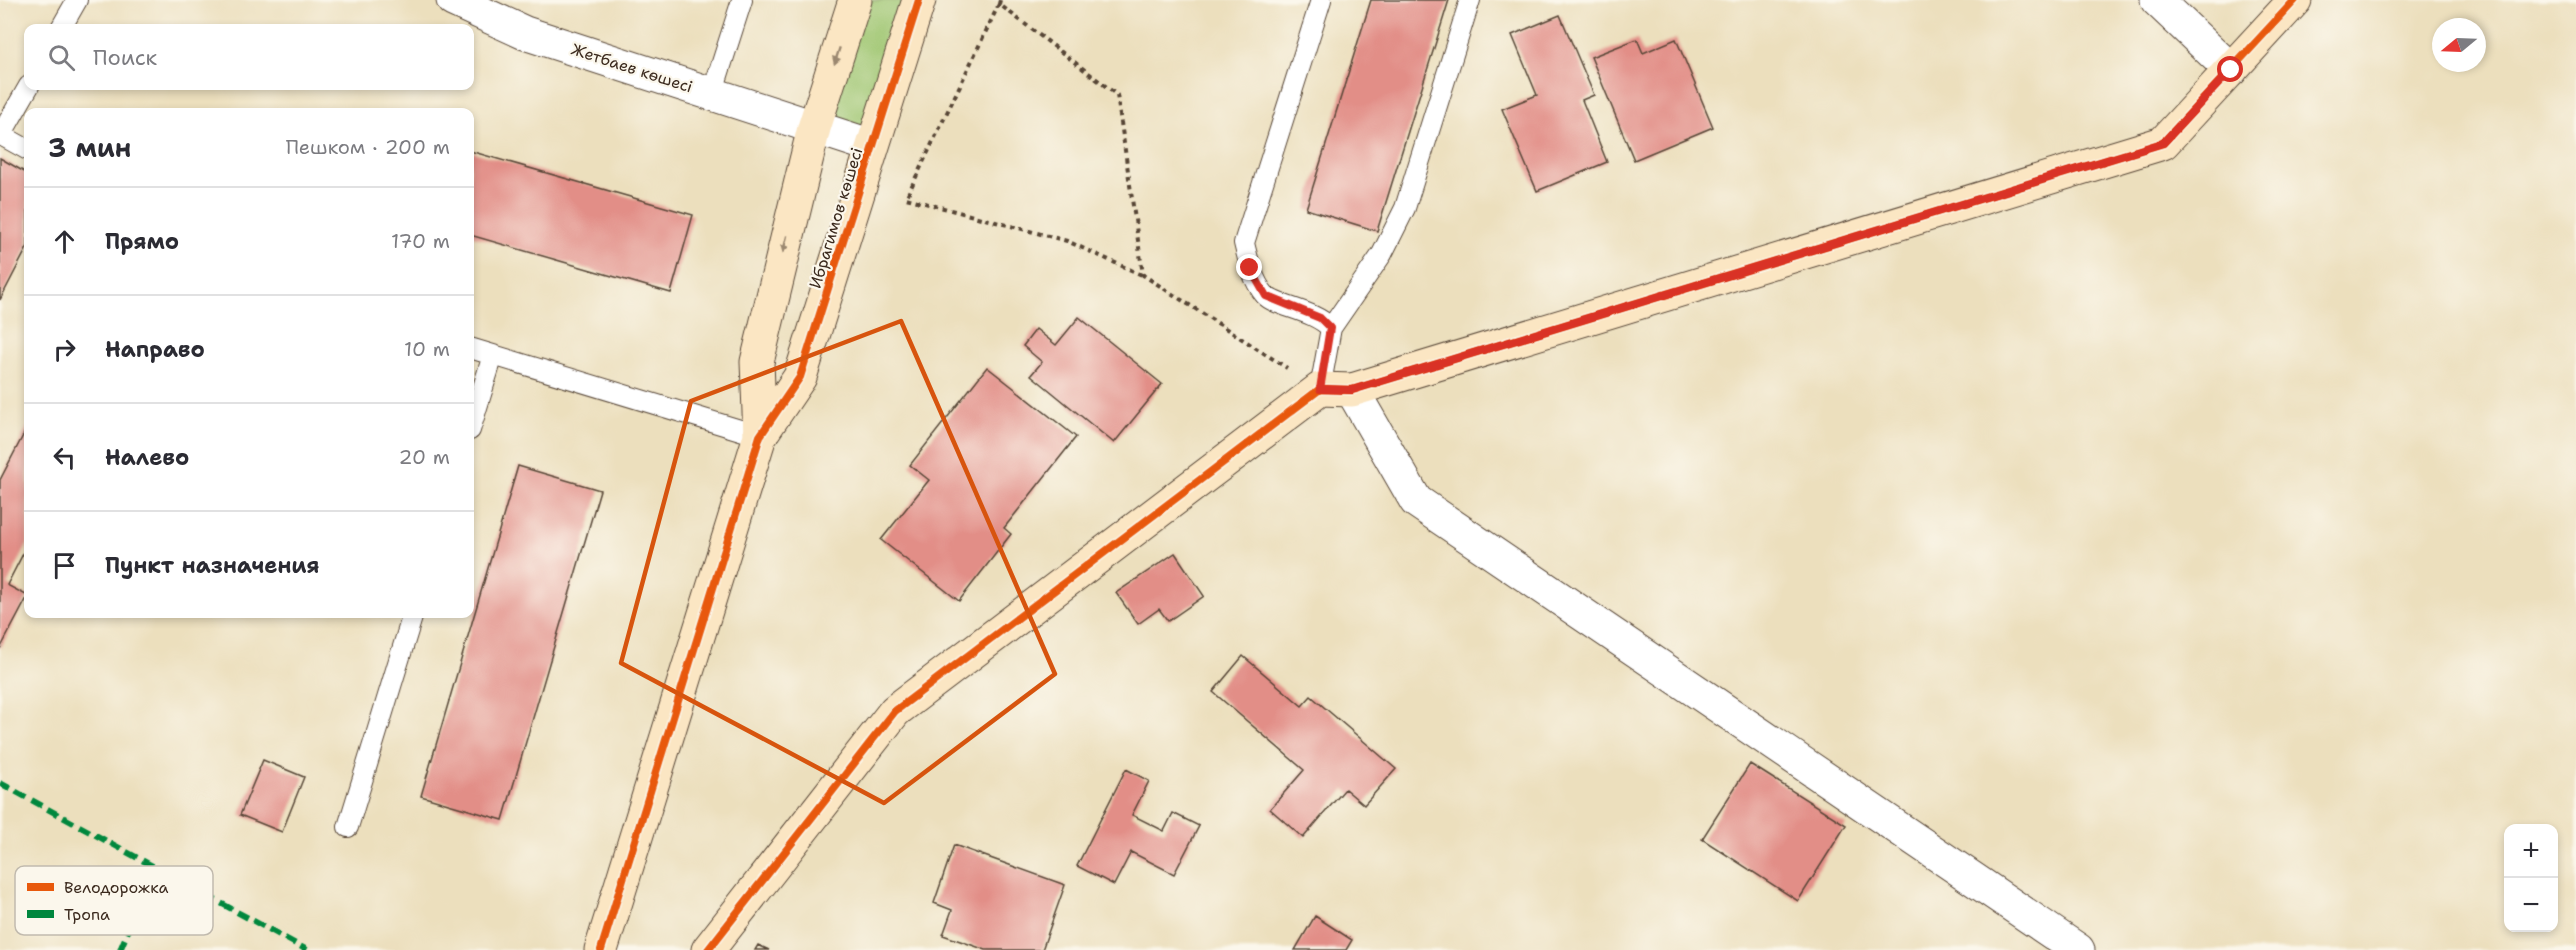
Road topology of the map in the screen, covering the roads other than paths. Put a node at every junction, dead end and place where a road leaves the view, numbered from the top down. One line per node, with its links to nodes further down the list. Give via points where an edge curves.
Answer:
1 (77, 0): 10 (lane)
2 (453, 0): 13 (street, Жетбаев көшесі, via 525,33)
3 (742, 0): 13 (lane)
4 (855, 0): 14 (street, one-way to 14)
5 (919, 0): 15 (street, Ибрагимов көшесі)
6 (1321, 0): 17 (lane, via 1244,243 1250,268 1266,296 1320,318)
7 (1470, 0): 17 (lane, via 1405,208 1382,254)
8 (2157, 0): 11 (street)
9 (2295, 0): 11 (street)
10 (63, 24)
11 (2231, 70): 21 (street, via 2163,143)
12 (27, 90): 16 (lane, via 1,135)
13 (712, 94): 14 (street, Жетбаев көшесі)
14 (813, 128): 15 (street, Ибрагимов көшесі); 23 (street, one-way to 23, via 757,362)
15 (872, 146): 23 (street, Ибрагимов көшесі, via 800,377)
16 (24, 148)
17 (1330, 328): 20 (lane)
18 (474, 349): 19 (lane)
19 (493, 355): 22 (lane); 23 (lane)
20 (1320, 389): 21 (street); 27 (street, via 895,711)
21 (1352, 390): 28 (street, via 1416,501)
22 (474, 417)
23 (760, 436): 26 (street)
24 (412, 618): 25 (lane)
25 (348, 826)
26 (601, 950)
27 (708, 950)
28 (2078, 950)

